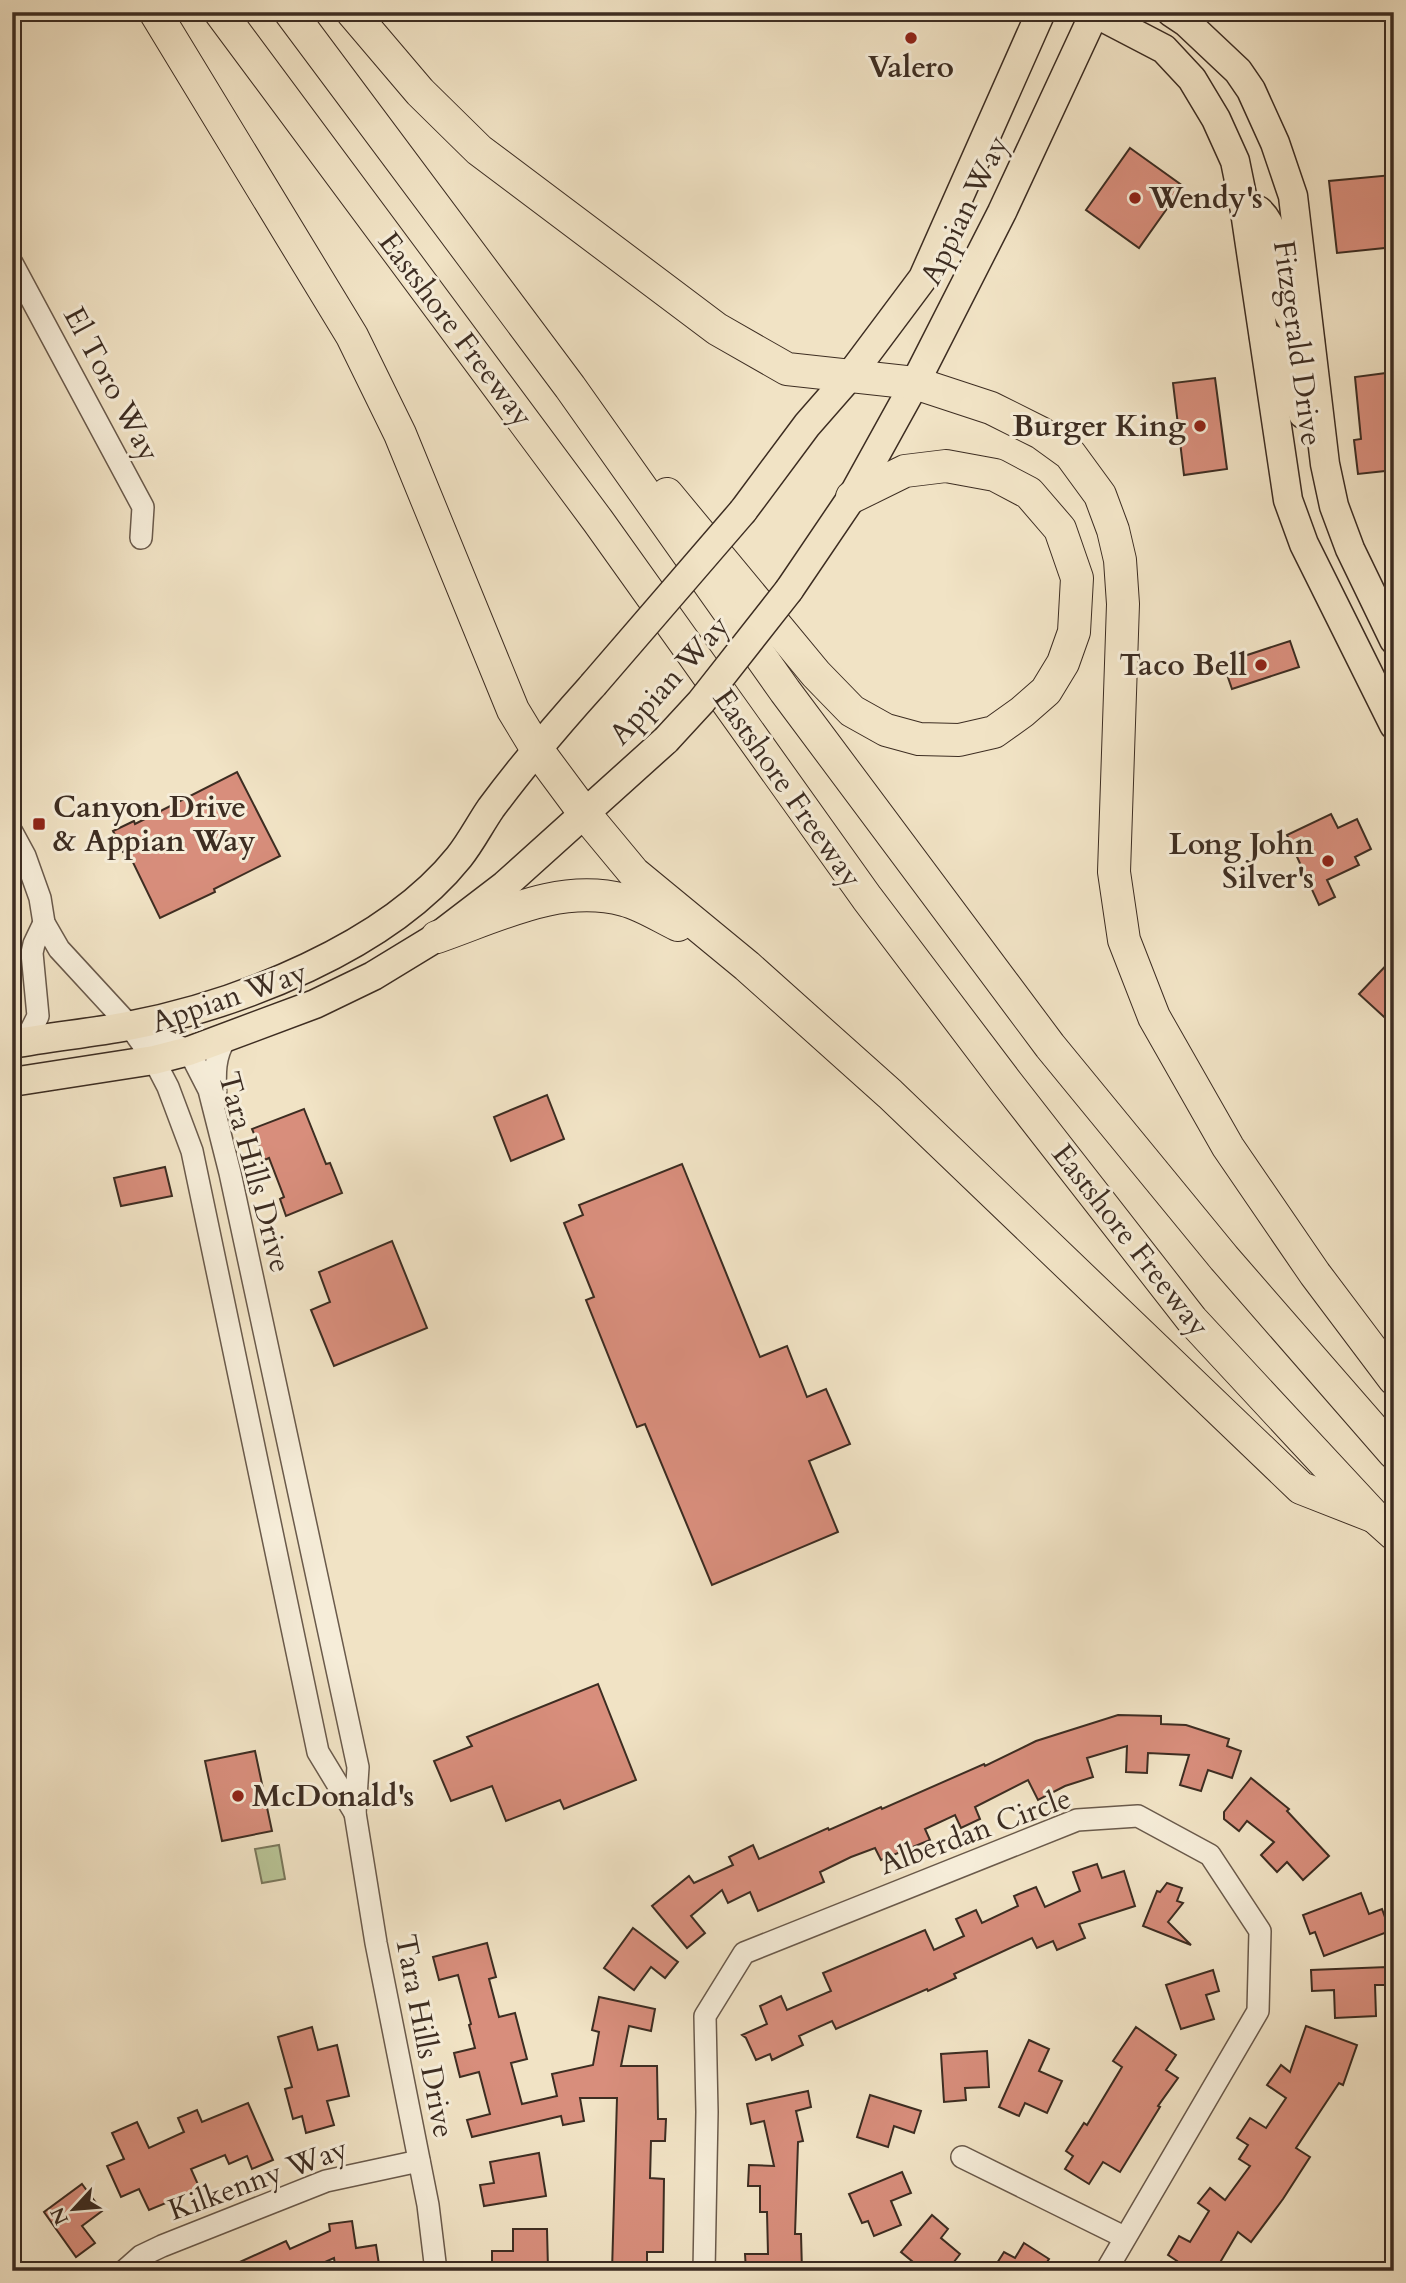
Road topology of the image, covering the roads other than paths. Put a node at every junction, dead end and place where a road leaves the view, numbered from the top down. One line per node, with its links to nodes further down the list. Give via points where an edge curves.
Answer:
1 (155, 12): 20 (highway, via 352,336 400,434 513,710)
2 (220, 12): 35 (highway, Eastshore Freeway, via 1007,1083 1192,1320)
3 (290, 12): 14 (highway, Eastshore Freeway)
4 (352, 12): 12 (highway, via 420,92 479,150 717,329 787,369)
5 (1041, 12): 12 (main road, Appian Way, via 923,278)
6 (1171, 12): 11 (main road, Fitzgerald Drive, via 1238,71 1263,114 1293,196)
7 (1094, 13): 8 (main road, Fitzgerald Drive, via 1164,49 1192,79 1235,161); 13 (main road, Appian Way, via 1002,212)
8 (1244, 205): 10 (main road, Fitzgerald Drive); 11 (main road, via 1259,211 1273,234 1285,308)
9 (12, 263): 17 (street, El Toro Way, via 143,507)
10 (1264, 336): 15 (main road, via 1282,345 1291,362 1308,437); 19 (main road, Fitzgerald Drive, via 1288,500 1304,544)
11 (1310, 342): 15 (main road, Fitzgerald Drive)
12 (849, 377): 13 (highway); 20 (main road, Appian Way, bridge, via 743,512)
13 (915, 383): 16 (main road, Appian Way); 33 (highway, via 991,408 1041,433 1070,454 1100,495 1120,560 1124,604 1114,872 1124,940 1154,1017 1228,1147)
14 (570, 387): 16 (highway, via 852,711 886,730 919,739 959,740 994,732 1046,691 1074,632 1077,578 1060,529 1029,493 995,475 946,466 905,471); 34 (highway, Eastshore Freeway, via 785,691 1050,1046 1224,1258)
15 (1325, 464): 18 (main road, Fitzgerald Drive, via 1350,549)
16 (852, 497): 21 (main road, Appian Way, bridge, via 789,590 702,702)
17 (141, 538)
18 (1394, 640)
19 (1394, 725)
20 (536, 748): 21 (highway); 26 (main road, Appian Way, via 459,857 422,894 366,936 288,977)
21 (584, 814): 24 (main road, Appian Way, via 505,885); 25 (highway, via 634,873)
22 (12, 832): 23 (street, via 40,898)
23 (44, 923): 26 (street, via 59,949); 28 (street, via 32,953 38,1016 30,1031)
24 (437, 937): 25 (highway, via 540,900 587,894 626,901 692,932); 27 (main road, Appian Way, via 315,1004)
25 (747, 966): 35 (highway, via 890,1094 1301,1488)
26 (129, 1025): 28 (main road, Appian Way); 29 (street, Tara Hills Drive); 30 (street, Tara Hills Drive)
27 (226, 1038): 29 (main road, Appian Way); 32 (street, via 218,1051 215,1076)
28 (12, 1043)
29 (189, 1051): 30 (main road, Appian Way); 32 (street, Tara Hills Drive, via 209,1090)
30 (154, 1060): 31 (main road, Appian Way); 36 (street, Tara Hills Drive, via 200,1180 318,1752)
31 (12, 1082)
32 (217, 1123): 36 (street, Tara Hills Drive, via 358,1767)
33 (1394, 1379)
34 (1394, 1453)
35 (1384, 1525)
36 (355, 1812): 38 (street, Tara Hills Drive)
37 (961, 2157): 39 (street)
38 (419, 2161): 40 (street, Kilkenny Way, via 326,2181 162,2246); 41 (street, Tara Hills Drive)
39 (1124, 2237): 42 (street, Alberdan Circle, via 1258,2011 1260,1931 1210,1856 1138,1816 1077,1820 744,1953 705,2016); 43 (street, Alberdan Circle)
40 (124, 2271)
41 (436, 2271)
42 (704, 2271)
43 (1106, 2271)

